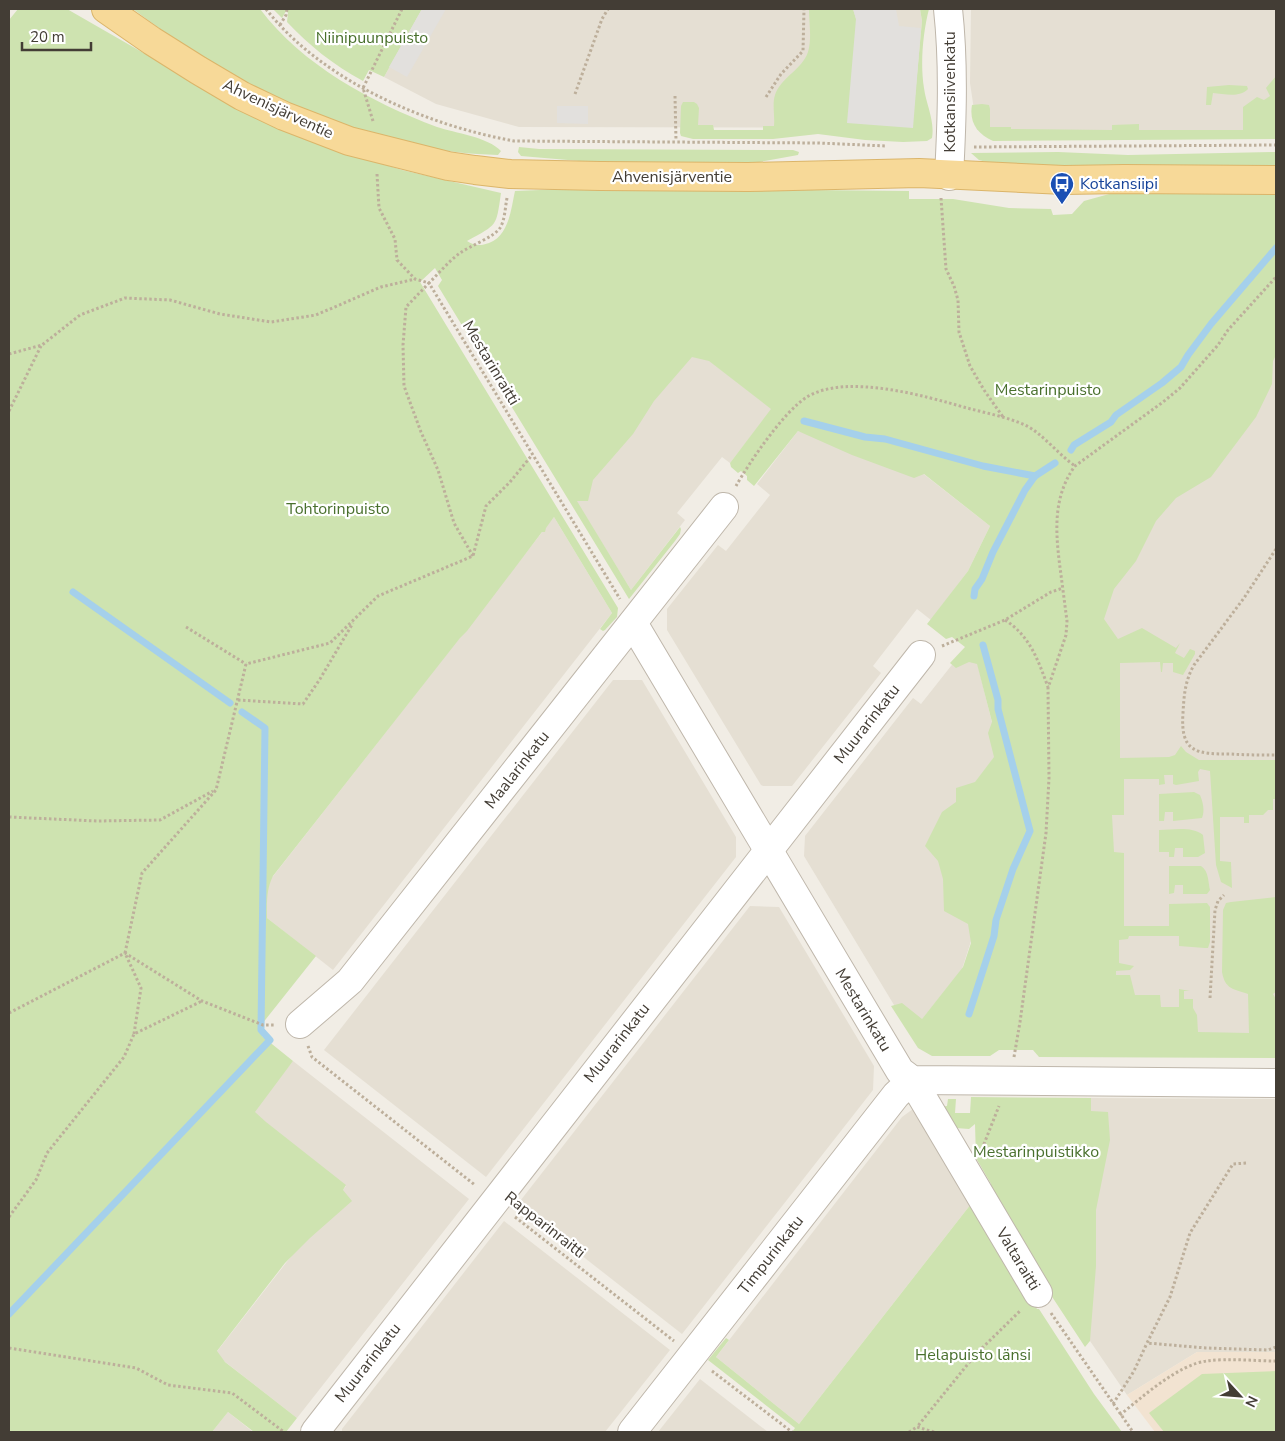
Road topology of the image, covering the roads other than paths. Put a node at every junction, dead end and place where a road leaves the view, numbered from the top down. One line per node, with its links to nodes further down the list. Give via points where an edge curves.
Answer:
1 (106, 9): 4 (main road, Ahvenisjärventie, via 242,96 322,131 448,166 510,174 648,177 919,173)
2 (948, 9): 4 (street, Kotkansiivenkatu, via 951,147)
3 (1276, 180): 4 (main road, Ahvenisjärventie, via 1124,179)
4 (945, 185)
5 (724, 506): 6 (street, Maalarinkatu)
6 (628, 613): 8 (street, Mestarinkatu); 9 (street, Maalarinkatu, via 350,981)
7 (921, 655): 8 (street, Muurarinkatu)
8 (768, 850): 10 (street, Mestarinkatu, via 900,1071); 13 (street, Muurarinkatu)
9 (300, 1024)
10 (912, 1080): 11 (street); 12 (street, Valtaraitti); 14 (street, Timpurinkatu, via 896,1095)
11 (1276, 1083)
12 (1038, 1293)
13 (314, 1432)
14 (632, 1432)

